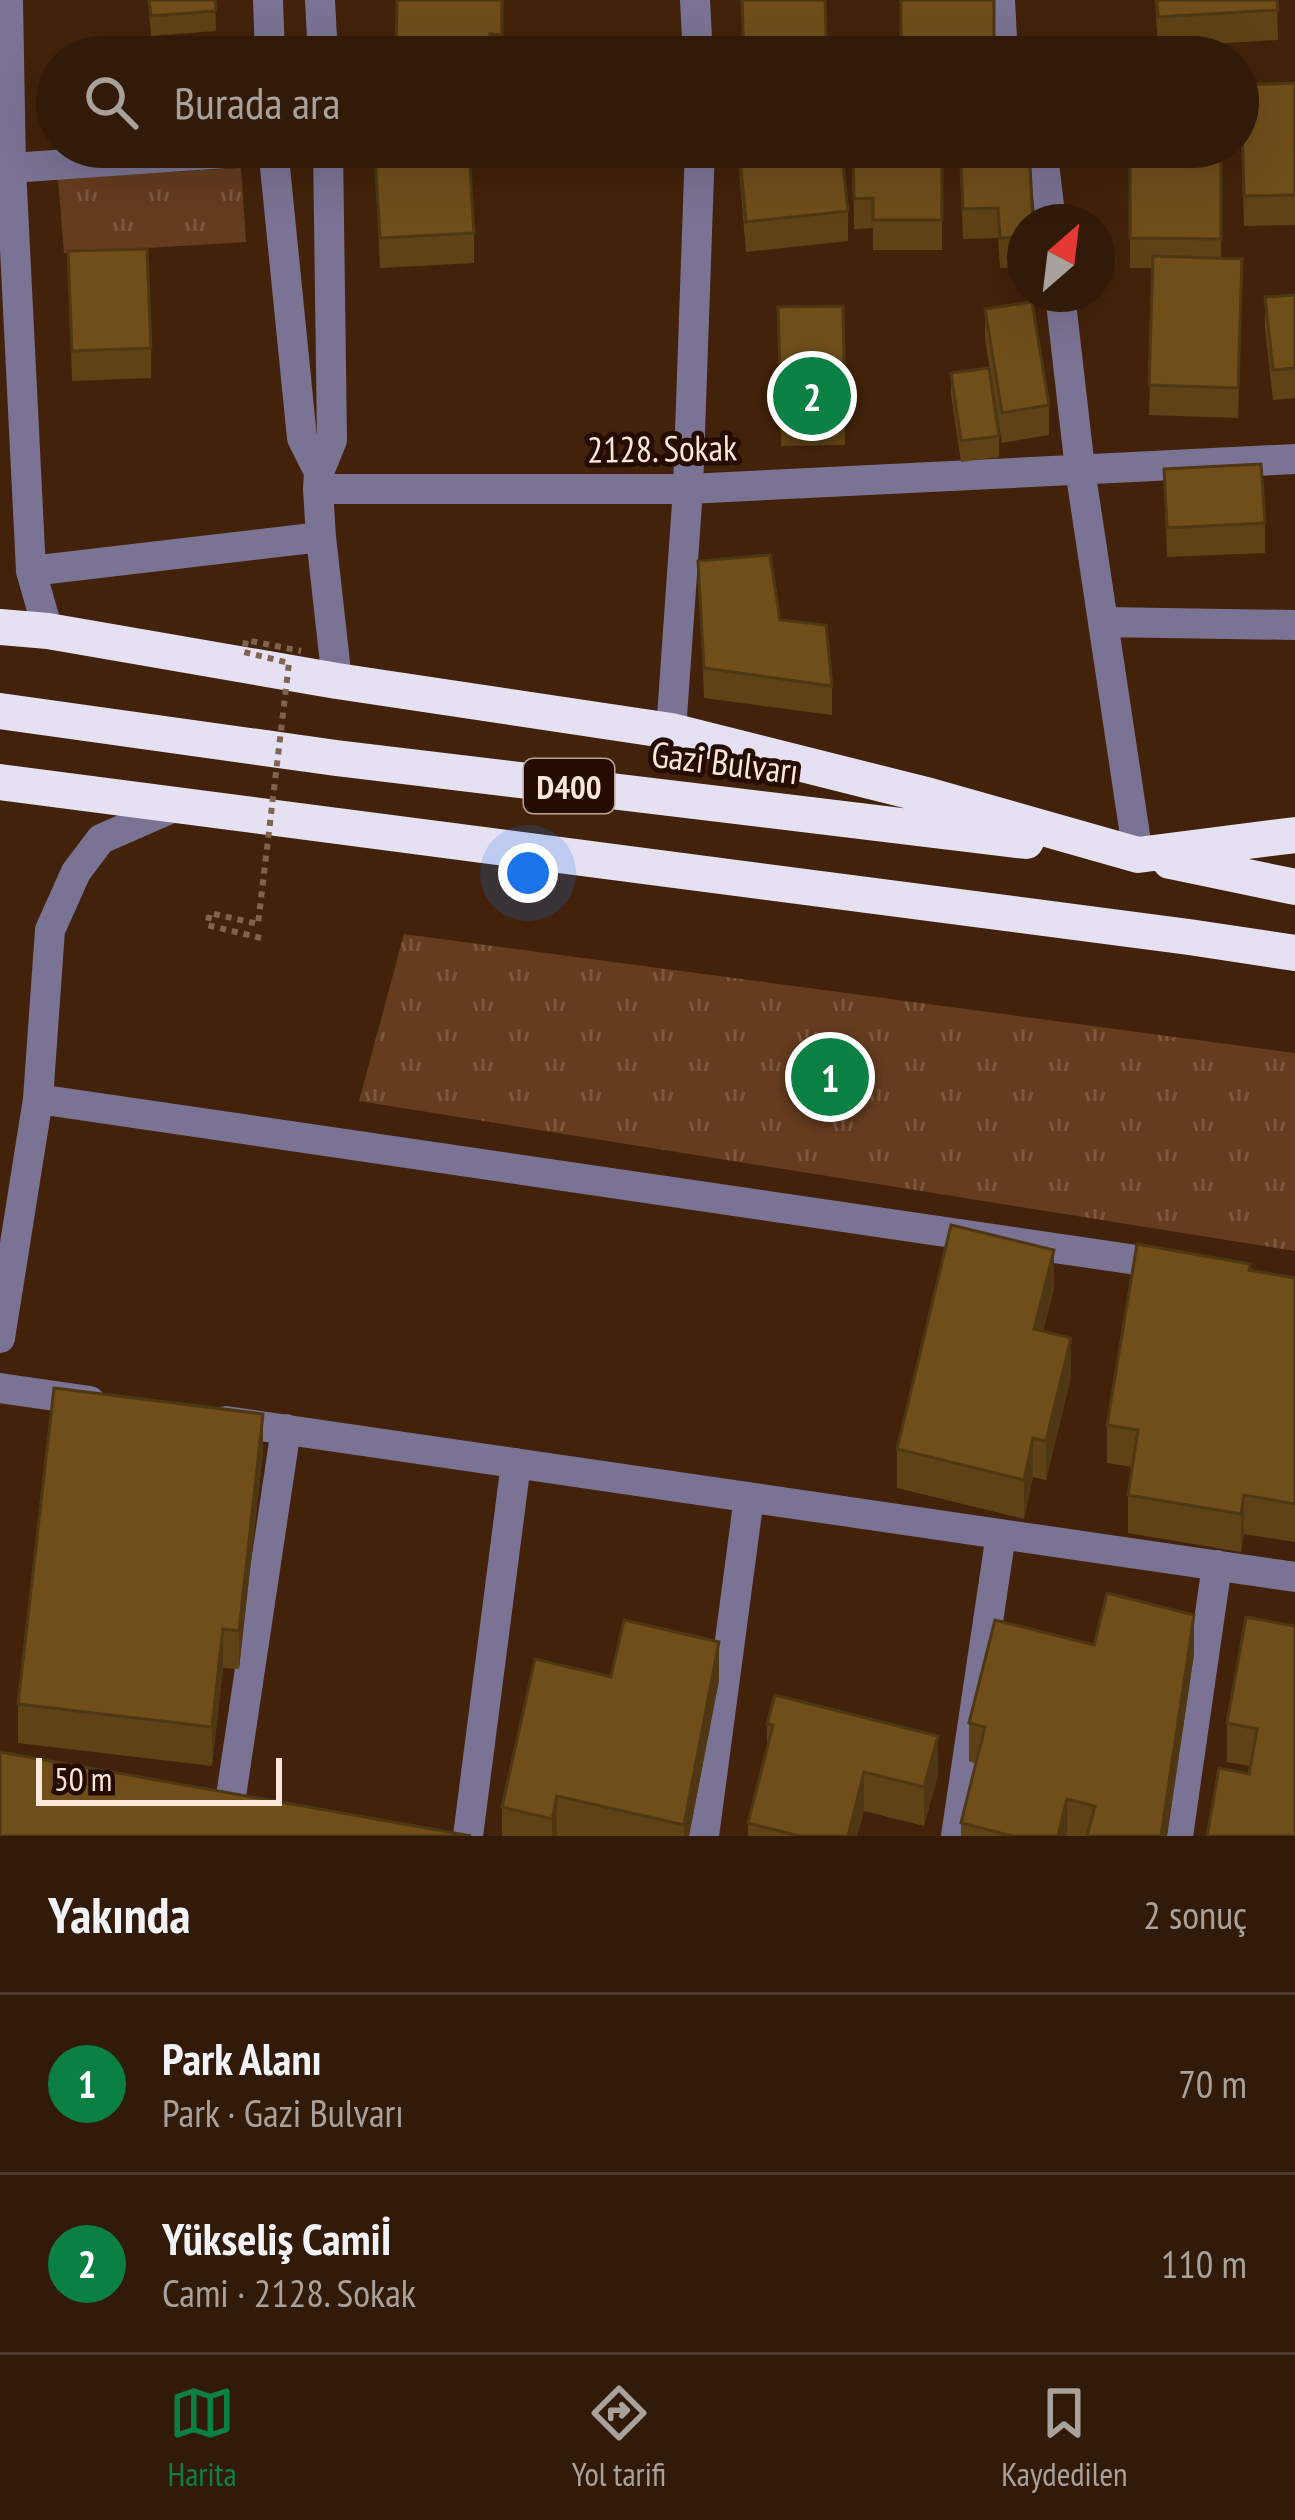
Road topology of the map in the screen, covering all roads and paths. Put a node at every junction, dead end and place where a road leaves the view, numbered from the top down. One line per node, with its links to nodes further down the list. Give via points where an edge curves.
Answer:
1 (8, 0): 11 (street)
2 (268, 0): 6 (street)
3 (320, 0): 7 (street)
4 (695, 0): 8 (street)
5 (1000, 0): 9 (street)
6 (269, 36)
7 (322, 36)
8 (697, 36)
9 (1002, 36)
10 (36, 166): 11 (street)
11 (10, 168): 23 (street)
12 (275, 168): 20 (street, via 302,438)
13 (328, 168): 20 (street, via 332,440)
14 (699, 168): 21 (street)
15 (1045, 168): 16 (street)
16 (1049, 204)
17 (1062, 312): 19 (street)
18 (1295, 459): 19 (street, 2128. Sokak)
19 (1080, 469): 21 (street, 2128. Sokak); 24 (street)
20 (319, 481): 21 (street, 2128. Sokak); 22 (street)
21 (688, 489): 31 (street)
22 (321, 537): 23 (street); 29 (street)
23 (32, 571): 27 (street)
24 (1104, 622): 25 (street); 35 (street)
25 (1295, 625)
26 (0, 627): 27 (highway)
27 (48, 631): 29 (highway)
28 (301, 651): 38 (path, bridge, via 246,640 244,652 289,663 258,924 210,913 207,925)
29 (337, 681): 31 (highway)
30 (0, 711): 35 (highway, Gazi Bulvarı / D400)
31 (671, 731): 35 (highway)
32 (0, 782): 33 (highway, D400)
33 (182, 804): 37 (highway, D400); 41 (street, via 101,838 76,872 50,930)
34 (1295, 835): 35 (highway)
35 (1138, 855): 36 (highway, Gazi Bulvarı / D400)
36 (1295, 887)
37 (1189, 937): 39 (highway, D400); 40 (highway)
38 (261, 938)
39 (1295, 953)
40 (1295, 973)
41 (38, 1099): 42 (street); 43 (street)
42 (1202, 1269)
43 (0, 1338)
44 (0, 1388): 45 (street)
45 (110, 1404)
46 (198, 1416): 47 (street)
47 (286, 1429): 48 (street); 53 (street)
48 (516, 1463): 49 (street); 54 (street)
49 (749, 1497): 50 (street); 55 (street)
50 (1000, 1534): 51 (street); 56 (street)
51 (1217, 1565): 52 (street); 57 (street)
52 (1295, 1577)
53 (228, 1816)
54 (468, 1836)
55 (704, 1836)
56 (956, 1836)
57 (1178, 1836)

